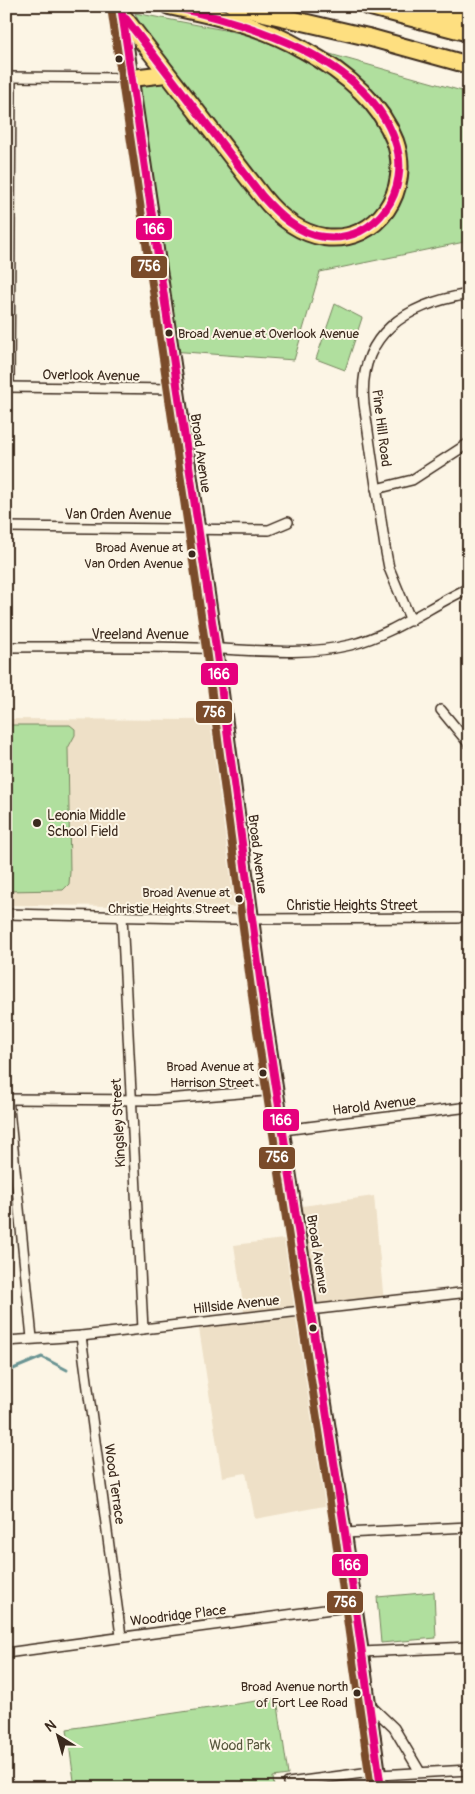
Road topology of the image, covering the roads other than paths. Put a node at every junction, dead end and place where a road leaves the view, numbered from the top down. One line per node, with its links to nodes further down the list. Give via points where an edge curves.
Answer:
1 (169, 6): 9 (highway, via 227,19 275,35 320,59 353,84 376,108 395,141 400,174 389,208 372,226 346,236 325,237 296,226 270,205)
2 (234, 6): 8 (highway)
3 (367, 6): 7 (highway)
4 (426, 6): 6 (highway)
5 (122, 10): 9 (highway); 11 (street, Broad Avenue)
6 (469, 18)
7 (469, 33)
8 (469, 64)
9 (166, 74): 11 (highway)
10 (8, 77): 11 (street); 13 (street)
11 (132, 78): 14 (street, Broad Avenue)
12 (469, 294): 16 (street, Pine Hill Road, via 434,301 403,316 389,328 370,355 362,389)
13 (8, 387): 14 (street, Overlook Avenue)
14 (176, 389): 19 (street, Broad Avenue)
15 (469, 443): 16 (street, via 412,480)
16 (376, 489): 21 (street, Pine Hill Road, via 389,568)
17 (288, 522): 19 (street, Van Orden Avenue, via 269,530)
18 (6, 527): 19 (street, Van Orden Avenue)
19 (197, 528): 23 (street, Broad Avenue)
20 (469, 588): 21 (street, Vreeland Avenue)
21 (411, 621): 23 (street, Vreeland Avenue, via 368,640 327,650)
22 (6, 647): 23 (street, Vreeland Avenue)
23 (216, 648): 29 (street, Broad Avenue)
24 (441, 710): 25 (street)
25 (469, 744)
26 (6, 914): 27 (street, Christie Heights Street)
27 (122, 916): 29 (street, Christie Heights Street); 32 (street, Kingsley Street)
28 (458, 918): 29 (street, Christie Heights Street)
29 (251, 919): 30 (street, Broad Avenue)
30 (277, 1090): 32 (street, via 211,1097); 34 (street, Broad Avenue)
31 (7, 1099): 32 (street); 39 (street)
32 (130, 1100): 37 (street, Kingsley Street)
33 (469, 1106): 34 (street, Harold Avenue)
34 (283, 1130): 36 (street, Broad Avenue)
35 (469, 1292): 36 (street, Hillside Avenue)
36 (311, 1310): 37 (street, Hillside Avenue); 42 (street, Broad Avenue)
37 (143, 1329): 38 (street, Hillside Avenue)
38 (81, 1336): 39 (street, Hillside Avenue); 44 (street, Wood Terrace)
39 (32, 1338): 40 (street, Hillside Avenue)
40 (6, 1342)
41 (469, 1527): 42 (street)
42 (345, 1533): 43 (street, Broad Avenue)
43 (354, 1606): 44 (street, Woodridge Place); 46 (street, Broad Avenue)
44 (121, 1636): 47 (street, Woodridge Place)
45 (469, 1647): 46 (street)
46 (362, 1652): 48 (street, Broad Avenue)
47 (6, 1653)
48 (370, 1705): 50 (street, via 394,1728); 51 (street, Broad Avenue)
49 (469, 1770): 50 (street)
50 (420, 1772): 51 (street)
51 (378, 1773): 52 (street); 53 (street, Broad Avenue)
52 (288, 1783)
53 (381, 1788)

